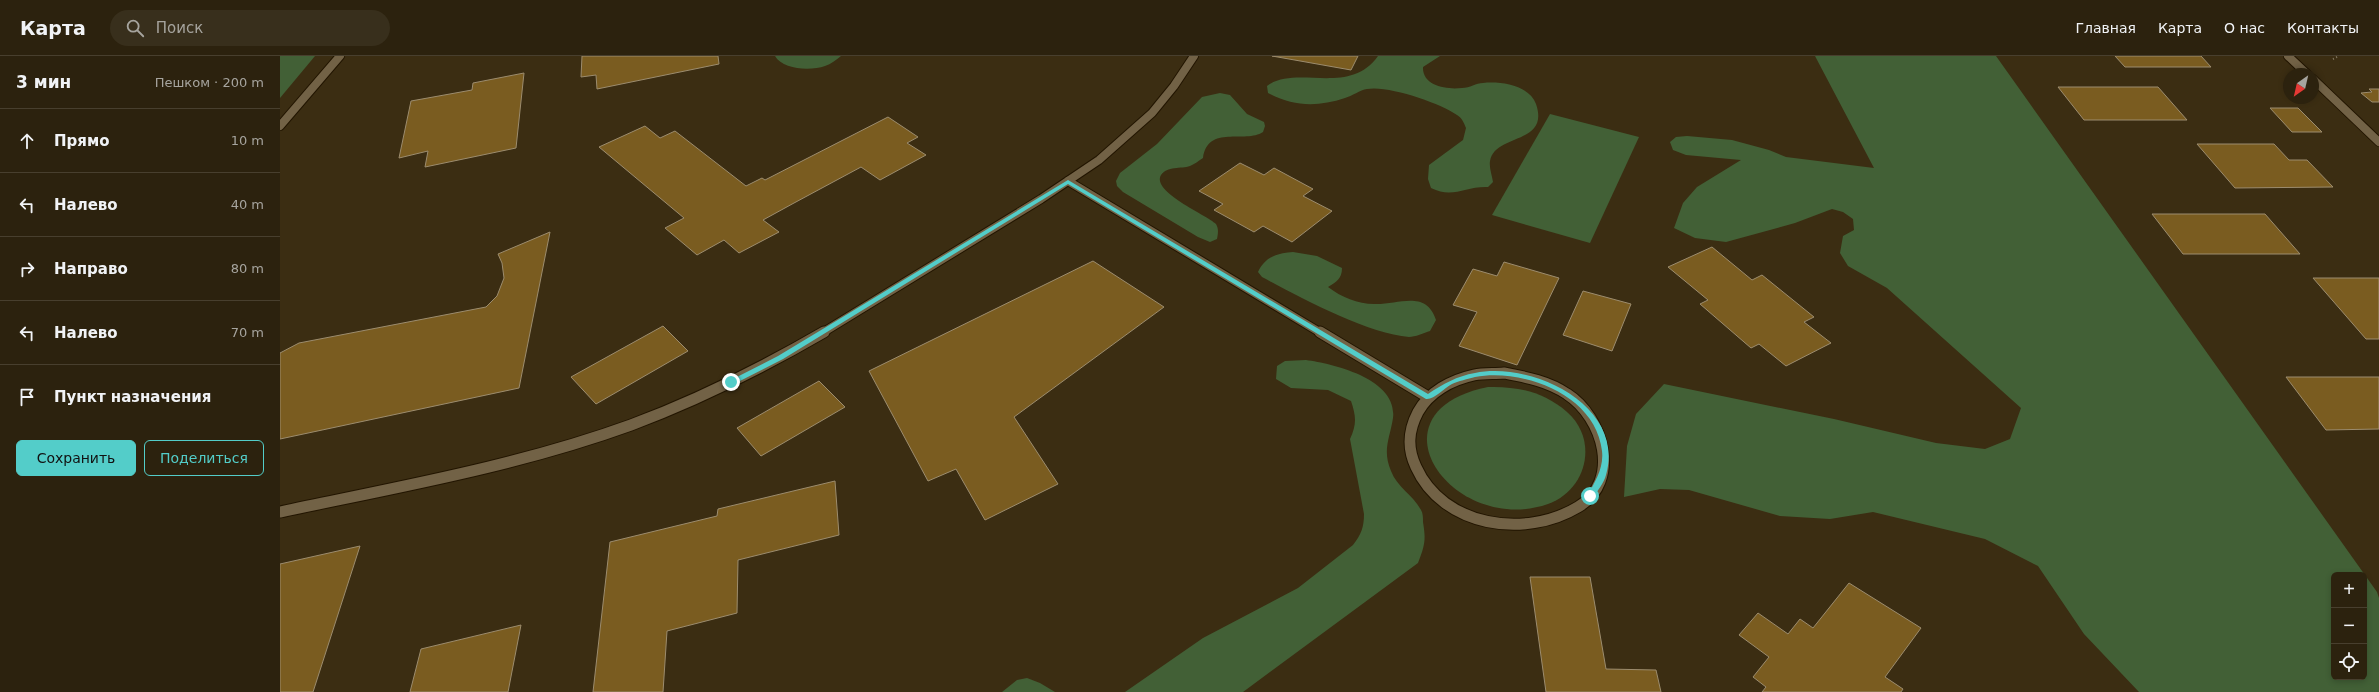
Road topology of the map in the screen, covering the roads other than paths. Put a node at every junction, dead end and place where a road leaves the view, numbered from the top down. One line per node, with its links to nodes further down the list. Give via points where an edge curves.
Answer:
1 (340, 56): 6 (street)
2 (1194, 56): 8 (street, via 1166,100 1143,124)
3 (2288, 56): 4 (street)
4 (2301, 68)
5 (2319, 85): 7 (street)
6 (280, 126)
7 (2379, 142)
8 (1068, 182): 9 (street); 10 (street, via 781,357 678,406 564,447 489,467)
9 (1428, 397): 9 (street, via 1414,416 1408,438 1412,462 1425,485 1442,500 1476,519 1508,525 1541,523 1569,513 1585,501 1603,475 1605,451 1598,428 1583,406 1560,390 1526,377 1504,373 1475,375 1450,383)
10 (280, 512)

